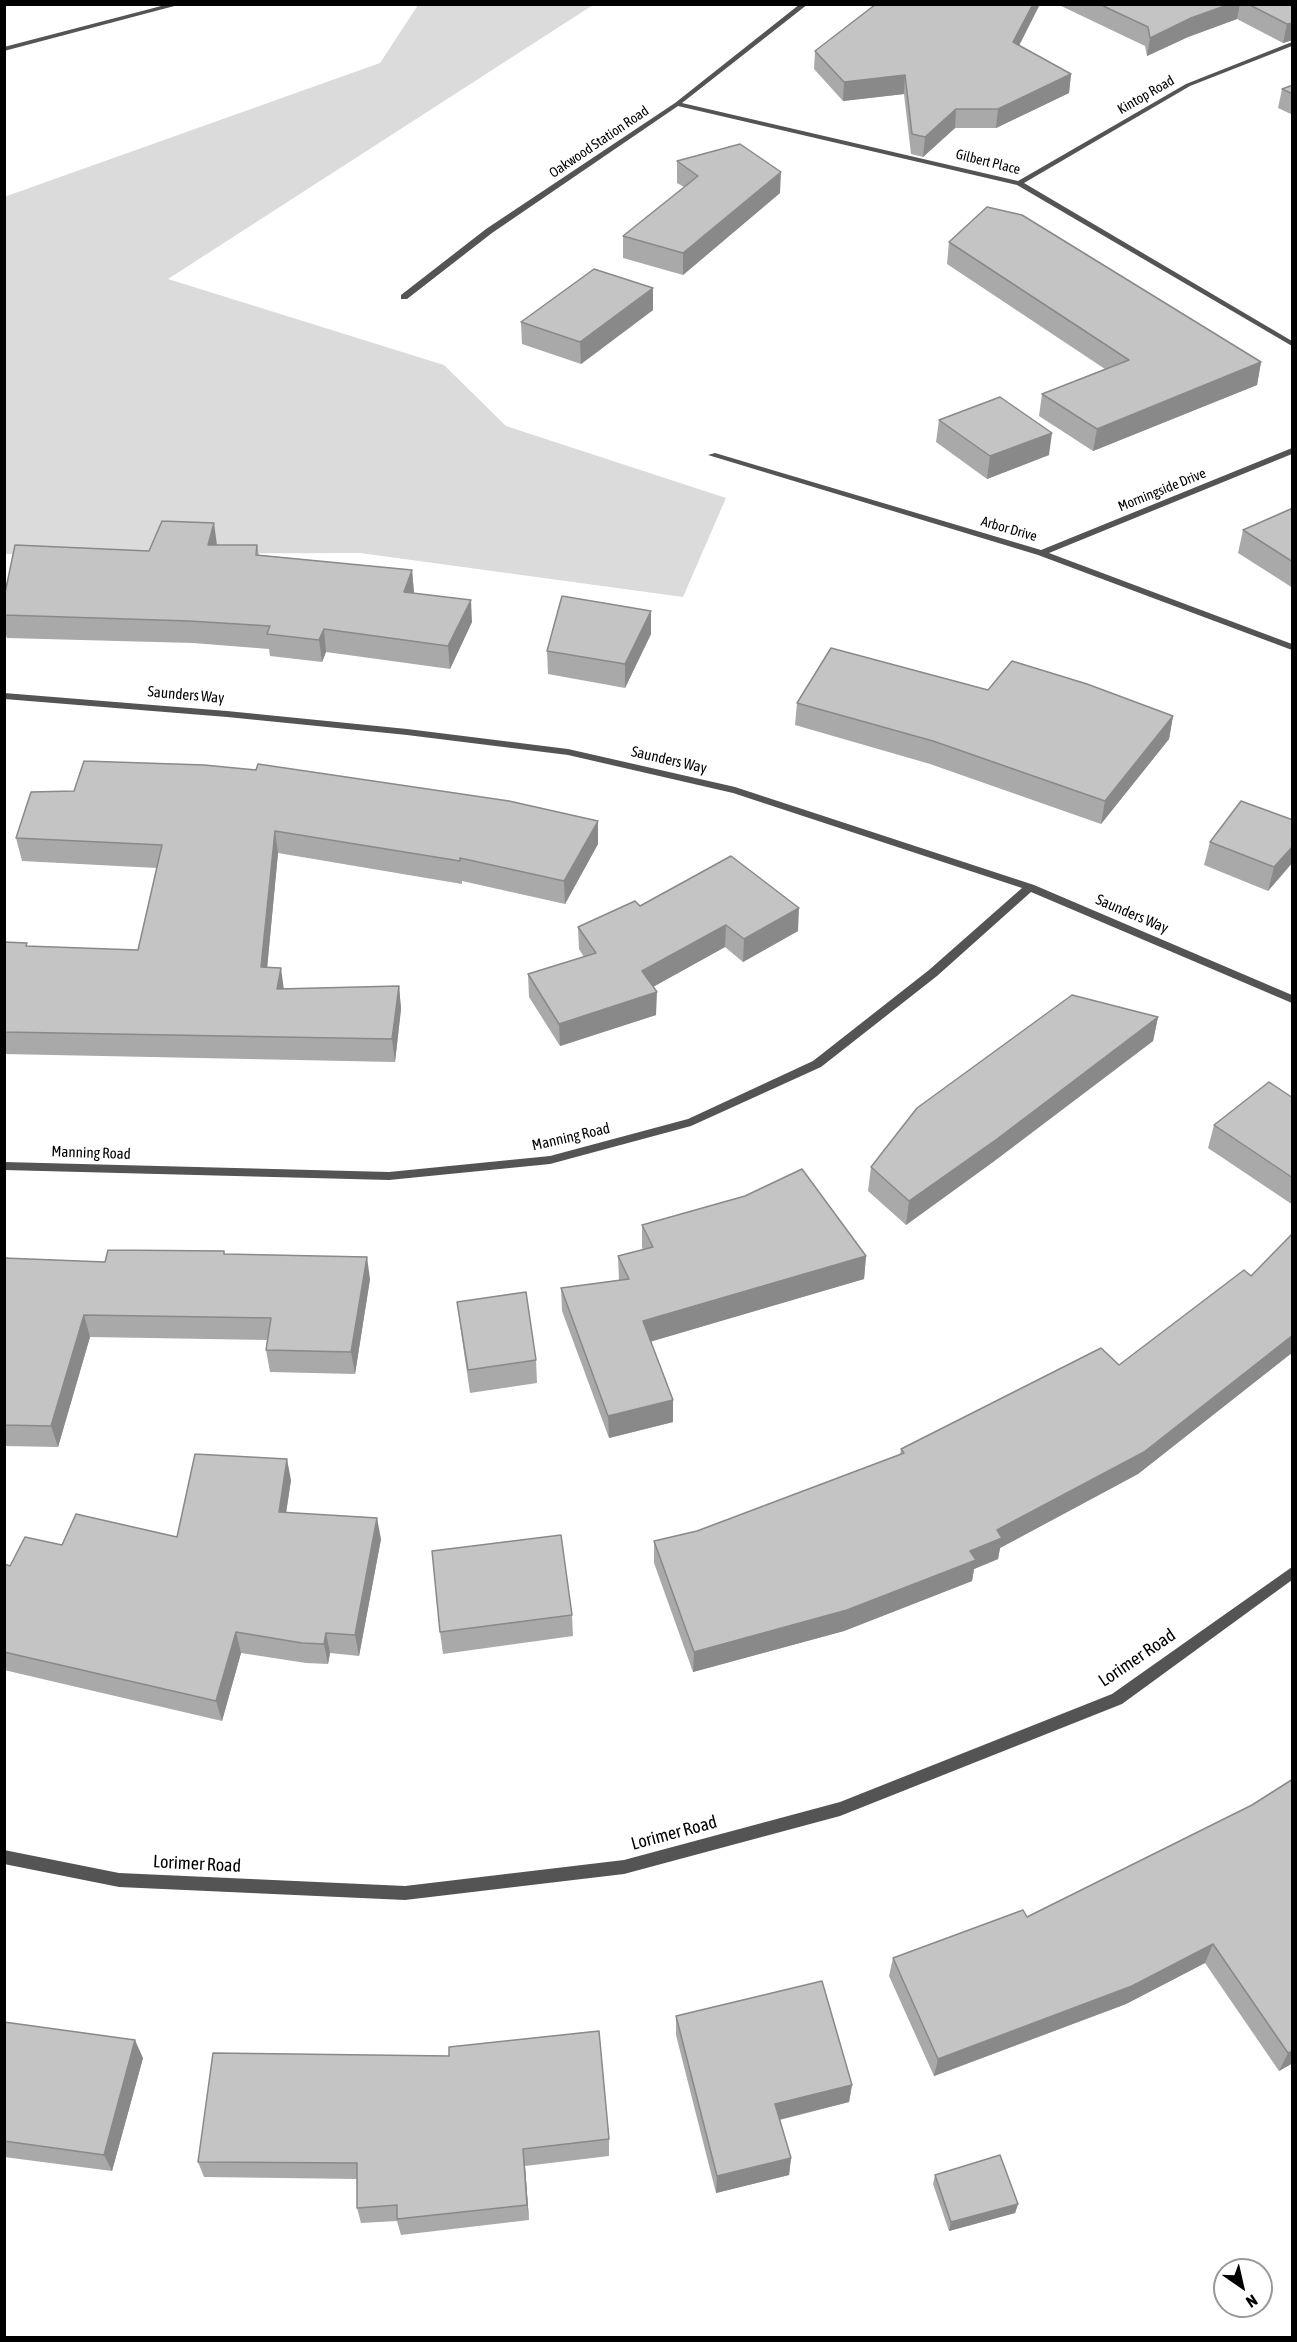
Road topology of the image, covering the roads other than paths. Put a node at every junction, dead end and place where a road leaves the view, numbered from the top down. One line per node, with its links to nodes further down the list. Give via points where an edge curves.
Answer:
1 (179, 4): 4 (street)
2 (806, 4): 5 (street, Oakwood Station Road)
3 (1293, 44): 6 (street, Kintop Road, via 1188,85)
4 (4, 49)
5 (677, 104): 6 (street, Gilbert Place); 7 (street, Oakwood Station Road, via 489,231)
6 (1019, 183): 8 (street, Gilbert Place)
7 (404, 297)
8 (1293, 344)
9 (1293, 451): 11 (street, Morningside Drive)
10 (712, 455): 11 (street, Arbor Drive)
11 (1041, 553): 12 (street, Arbor Drive)
12 (1293, 647)
13 (4, 696): 14 (street, Saunders Way, via 283,719 568,752 735,790)
14 (1030, 887): 15 (street, Saunders Way); 16 (street, Manning Road, via 933,973 817,1064 692,1122 550,1160 389,1176)
15 (1293, 999)
16 (4, 1166)
17 (1293, 1573): 18 (street, Lorimer Road, via 1117,1698 840,1809 624,1867 405,1893 119,1880)
18 (4, 1857)

